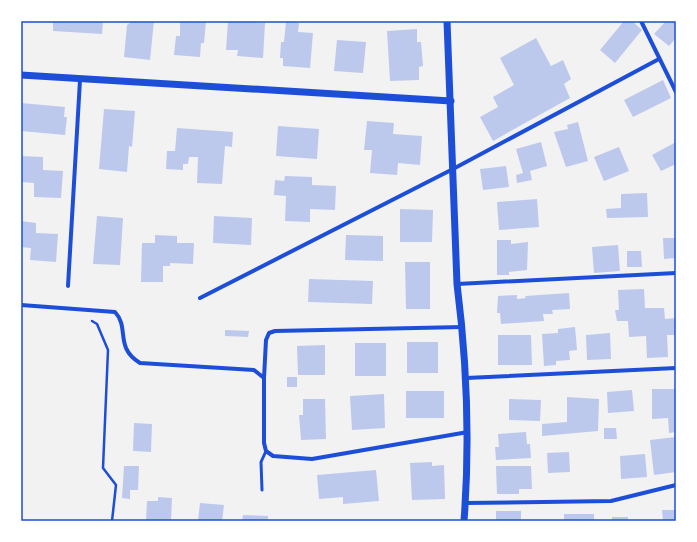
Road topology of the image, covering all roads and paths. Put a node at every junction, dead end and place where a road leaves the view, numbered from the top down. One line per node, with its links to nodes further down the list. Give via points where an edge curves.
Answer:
1 (447, 21): 7 (street)
2 (641, 21): 3 (street)
3 (659, 59): 6 (street); 8 (street)
4 (21, 75): 5 (street)
5 (80, 80): 7 (street); 11 (street)
6 (676, 92)
7 (451, 101): 8 (street)
8 (453, 169): 10 (street); 12 (street)
9 (676, 273): 10 (street)
10 (458, 284): 15 (street)
11 (68, 286)
12 (200, 298)
13 (21, 305): 17 (street, via 115,312 121,320 125,348 134,360 140,363 254,370)
14 (84, 320): 24 (path, via 96,322 108,350 103,468 116,485)
15 (463, 327): 17 (street, via 275,331 269,333 266,340); 18 (street)
16 (676, 368): 18 (street)
17 (264, 378): 20 (street)
18 (466, 378): 19 (street)
19 (468, 432): 20 (street, via 312,459 283,458); 23 (street)
20 (266, 451): 22 (lane, via 261,462)
21 (676, 485): 23 (street, via 611,501)
22 (262, 490)
23 (466, 503): 25 (street)
24 (112, 521)
25 (464, 521)

